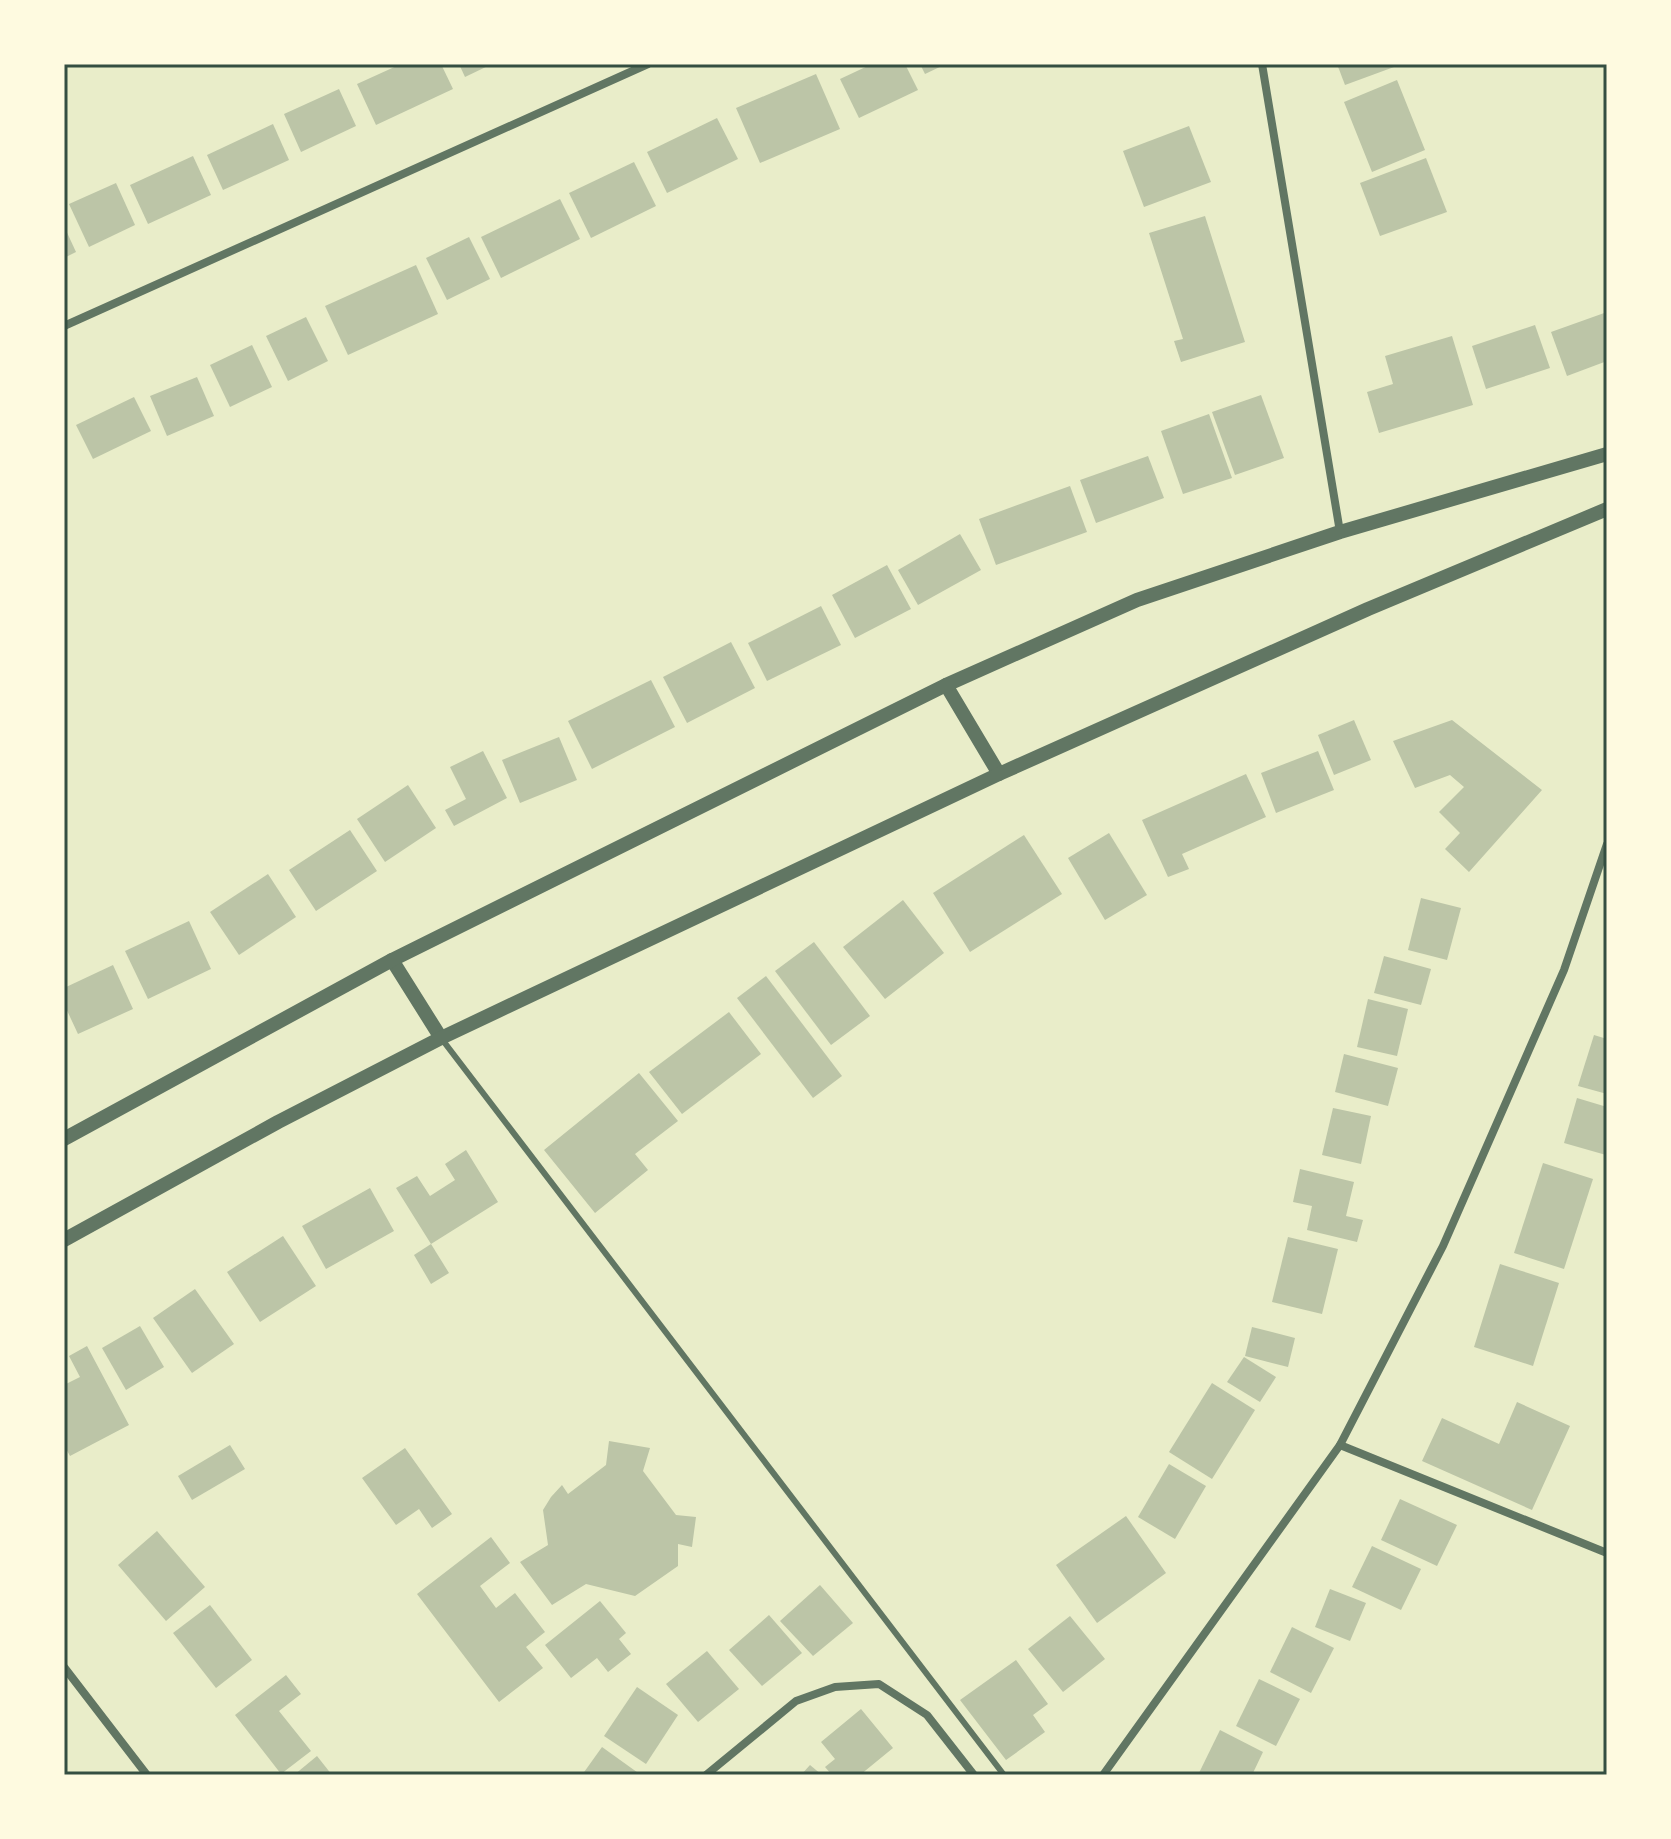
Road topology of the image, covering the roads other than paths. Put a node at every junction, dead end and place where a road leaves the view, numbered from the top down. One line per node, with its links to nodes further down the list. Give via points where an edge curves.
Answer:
1 (648, 64): 3 (street)
2 (1262, 64): 6 (street)
3 (64, 326)
4 (1607, 454): 6 (street)
5 (1607, 509): 8 (street)
6 (1340, 532): 7 (street, via 1137,600)
7 (946, 685): 8 (street); 10 (street)
8 (999, 774): 11 (street)
9 (1607, 844): 14 (street, via 1564,970 1443,1246)
10 (392, 960): 11 (street); 12 (street)
11 (441, 1038): 13 (street); 20 (lane)
12 (64, 1139)
13 (64, 1240)
14 (1340, 1445): 15 (street); 21 (street)
15 (1607, 1553)
16 (64, 1667): 17 (street)
17 (147, 1775)
18 (706, 1775): 19 (street, via 796,1701 835,1687 879,1684 927,1715)
19 (974, 1775)
20 (1004, 1775)
21 (1103, 1775)

